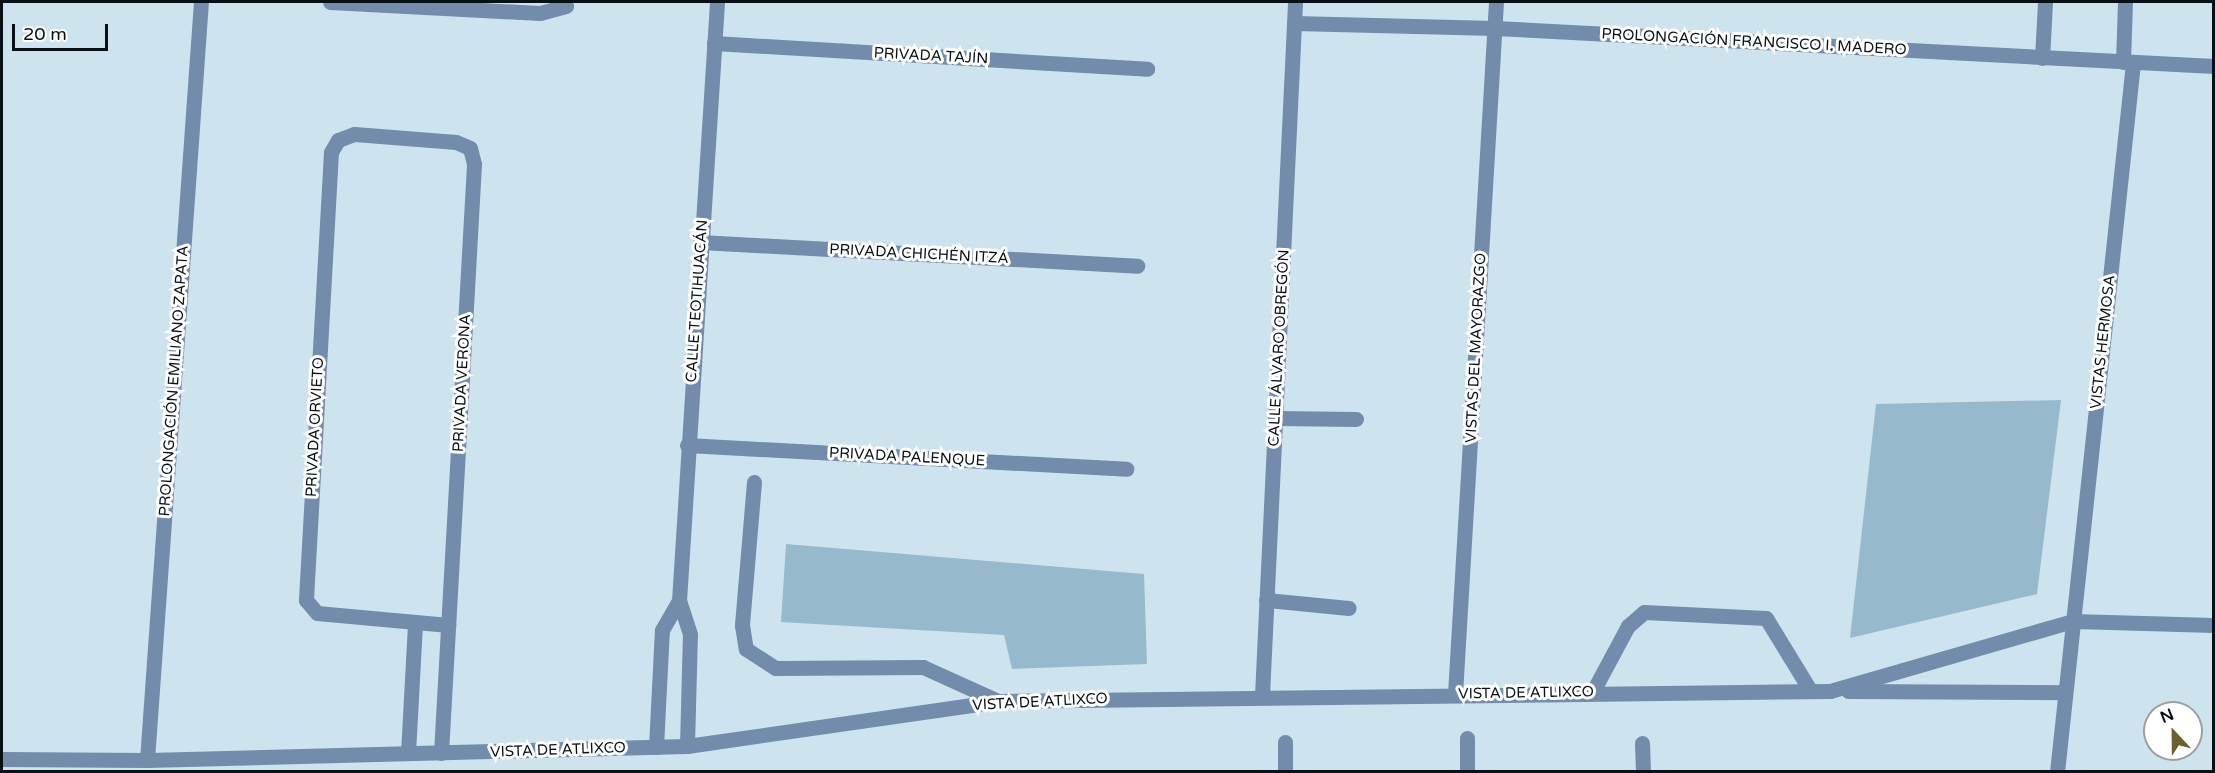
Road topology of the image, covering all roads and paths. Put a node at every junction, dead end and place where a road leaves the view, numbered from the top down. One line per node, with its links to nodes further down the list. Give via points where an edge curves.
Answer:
1 (201, 2): 46 (street, PROLONGACIÓN EMILIANO ZAPATA)
2 (330, 2): 8 (street, via 540,13)
3 (717, 2): 11 (street, CALLE TEOTIHUACÁN)
4 (1295, 2): 9 (street, CALLE ÁLVARO OBREGÓN)
5 (1496, 2): 10 (street, VISTAS DEL MAYORAZGO)
6 (2045, 2): 12 (street)
7 (2125, 2): 13 (street, VISTAS HERMOSA)
8 (566, 6)
9 (1294, 23): 10 (street, PROLONGACIÓN FRANCISCO I. MADERO); 19 (street, CALLE ÁLVARO OBREGÓN)
10 (1495, 28): 12 (street, PROLONGACIÓN FRANCISCO I. MADERO); 35 (street, VISTAS DEL MAYORAZGO)
11 (714, 43): 15 (street, PRIVADA TAJÍN); 17 (street, CALLE TEOTIHUACÁN)
12 (2042, 58): 13 (street, PROLONGACIÓN FRANCISCO I. MADERO)
13 (2128, 62): 14 (street, PROLONGACIÓN FRANCISCO I. MADERO); 27 (street, VISTAS HERMOSA)
14 (2214, 66)
15 (1147, 69)
16 (338, 140): 28 (street, PRIVADA ORVIETO, via 331,152 306,600 317,613); 29 (street, PRIVADA VERONA, via 354,134 456,142 470,148 474,164)
17 (700, 242): 18 (street, PRIVADA CHICHÉN ITZÁ); 21 (street, CALLE TEOTIHUACÁN)
18 (1137, 266)
19 (1275, 418): 20 (street); 24 (street, CALLE ÁLVARO OBREGÓN)
20 (1356, 420)
21 (687, 444): 22 (street, PRIVADA PALENQUE); 25 (street, CALLE TEOTIHUACÁN)
22 (1126, 470)
23 (754, 482): 37 (street, via 742,625 746,649 775,668 923,667)
24 (1266, 600): 26 (street); 36 (street, CALLE ÁLVARO OBREGÓN)
25 (680, 601): 41 (street, CALLE TEOTIHUACÁN, via 690,634); 42 (street, CALLE TEOTIHUACÁN, via 662,630)
26 (1349, 608)
27 (2073, 621): 30 (street, VISTA DE ATLIXCO); 32 (street, VISTA DE ATLIXCO); 33 (street, VISTAS HERMOSA)
28 (415, 622): 29 (street, PRIVADA ORVIETO); 43 (street)
29 (448, 625): 44 (street, PRIVADA VERONA)
30 (2214, 625)
31 (1810, 690): 32 (street, VISTA DE ATLIXCO); 34 (street, VISTA DE ATLIXCO); 34 (street, via 1766,618 1644,612 1628,626)
32 (1830, 690): 33 (street)
33 (2065, 692): 50 (street, VISTAS HERMOSA)
34 (1592, 693): 35 (street, VISTA DE ATLIXCO)
35 (1455, 694): 36 (street, VISTA DE ATLIXCO)
36 (1262, 695): 37 (street, VISTA DE ATLIXCO)
37 (998, 702): 41 (street, VISTA DE ATLIXCO)
38 (1467, 738): 48 (street)
39 (1284, 742): 47 (street)
40 (1642, 743): 49 (street)
41 (687, 746): 42 (street, VISTA DE ATLIXCO)
42 (656, 747): 44 (street, VISTA DE ATLIXCO)
43 (408, 753): 44 (street, VISTA DE ATLIXCO); 46 (street, VISTA DE ATLIXCO)
44 (441, 753)
45 (2, 759): 46 (street, VISTA DE ATLIXCO)
46 (147, 760)
47 (1285, 771)
48 (1467, 771)
49 (1643, 771)
50 (2057, 771)

